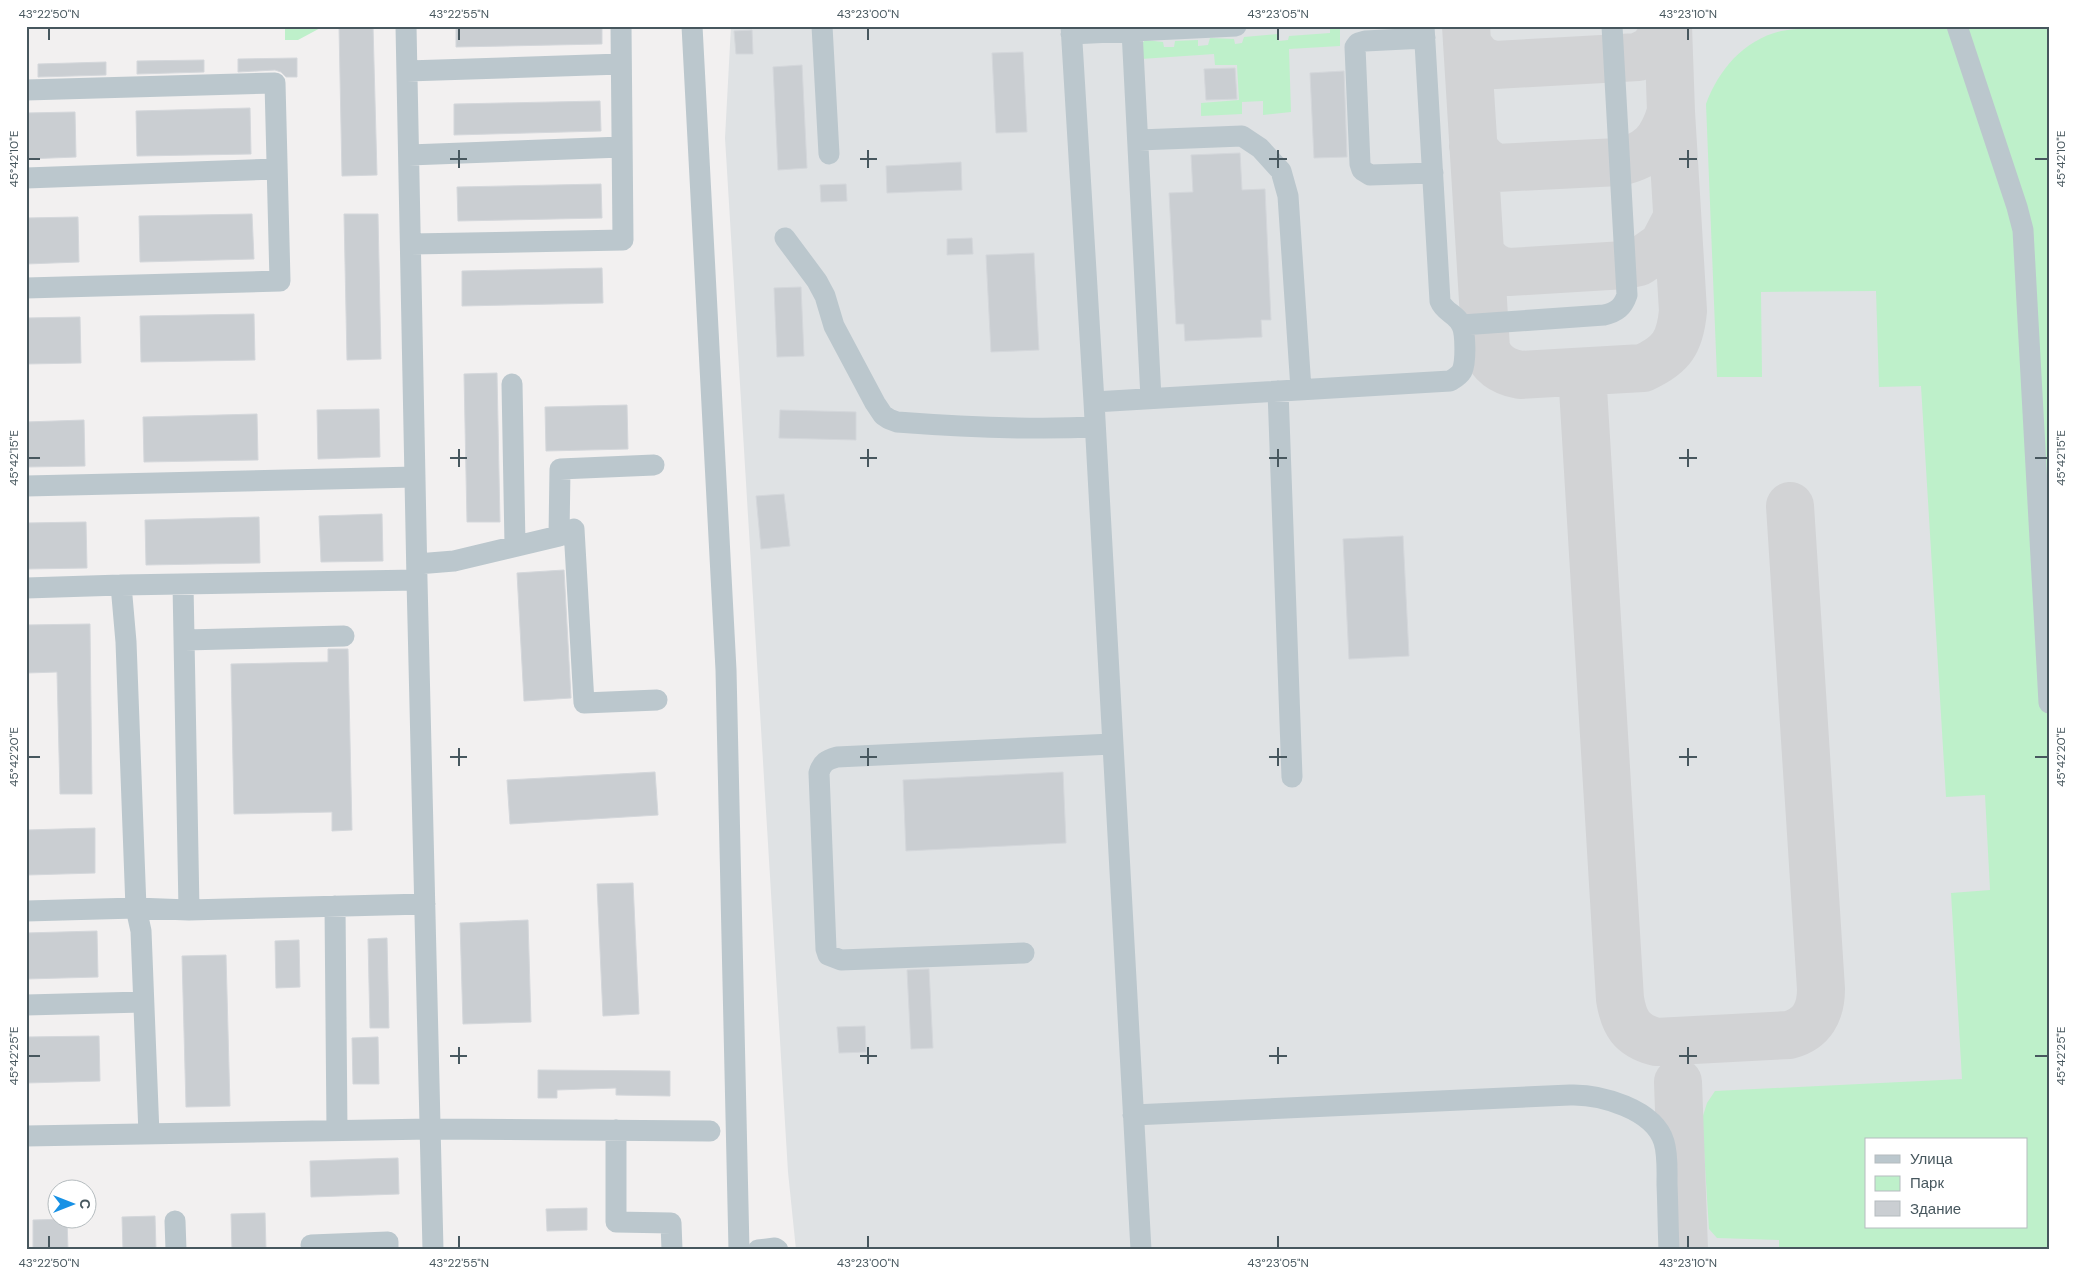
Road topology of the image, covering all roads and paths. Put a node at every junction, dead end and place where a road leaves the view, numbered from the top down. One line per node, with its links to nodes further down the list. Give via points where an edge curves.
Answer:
1 (406, 26): 12 (lane)
2 (621, 26): 11 (lane)
3 (692, 26): 67 (lane, via 726,670)
4 (822, 26): 16 (lane)
5 (1236, 26): 9 (lane)
6 (1612, 26): 24 (lane, via 1627,295 1624,303 1618,310 1604,314)
7 (1957, 26): 43 (lane, via 2023,230)
8 (1071, 30): 9 (lane); 29 (lane)
9 (1132, 31): 14 (lane)
10 (1424, 32): 19 (lane); 19 (lane, via 1366,41 1356,47 1360,164 1362,170 1370,175)
11 (621, 64): 12 (lane); 15 (lane)
12 (407, 71): 17 (lane)
13 (26, 90): 18 (lane, via 275,83)
14 (1139, 140): 26 (lane, via 1242,136 1260,148 1280,171 1288,196); 28 (lane)
15 (622, 147): 17 (lane); 22 (lane, via 623,240)
16 (828, 154)
17 (409, 155): 22 (lane)
18 (276, 169): 20 (lane); 23 (lane, via 280,280)
19 (1433, 173): 24 (lane, via 1440,301 1444,310)
20 (26, 178)
21 (785, 238): 30 (lane, via 817,280 838,335 875,403 889,419 1025,430)
22 (410, 244): 32 (lane)
23 (26, 288)
24 (1462, 325): 26 (lane, via 1464,363 1458,376 1450,381)
25 (512, 384): 35 (lane)
26 (1301, 389): 27 (lane)
27 (1278, 391): 28 (lane); 45 (lane)
28 (1151, 398): 29 (lane)
29 (1094, 402): 30 (lane)
30 (1095, 427): 44 (lane)
31 (654, 465): 34 (lane, via 560,470)
32 (415, 477): 33 (lane); 36 (lane)
33 (26, 486)
34 (559, 536): 35 (lane); 42 (lane, via 574,529 584,702)
35 (515, 545): 36 (lane)
36 (417, 572): 37 (lane); 46 (lane)
37 (183, 584): 38 (lane); 41 (lane)
38 (121, 585): 39 (lane); 48 (lane)
39 (26, 588)
40 (344, 636): 41 (lane)
41 (185, 640): 49 (lane)
42 (656, 700)
43 (2049, 703)
44 (1112, 744): 51 (lane, via 837,757 821,765 828,955 841,960); 54 (lane)
45 (1292, 777)
46 (425, 904): 47 (lane); 55 (lane)
47 (335, 906): 49 (lane); 57 (lane)
48 (136, 908): 49 (lane); 50 (lane); 52 (lane, via 141,931)
49 (189, 910)
50 (26, 911)
51 (1024, 953)
52 (143, 1002): 53 (lane); 59 (lane)
53 (26, 1005)
54 (1133, 1115): 70 (lane); 71 (lane, via 1587,1094 1631,1109 1657,1128 1664,1142 1666,1160)
55 (431, 1129): 56 (lane); 57 (lane); 65 (lane)
56 (616, 1130): 58 (lane); 66 (lane, via 616,1222 671,1223)
57 (337, 1131): 59 (lane)
58 (710, 1131)
59 (148, 1134): 60 (lane)
60 (26, 1136)
61 (175, 1221): 63 (lane)
62 (311, 1245): 64 (lane, via 388,1242)
63 (176, 1250)
64 (388, 1250)
65 (433, 1250)
66 (672, 1250)
67 (739, 1250)
68 (758, 1250): 69 (lane)
69 (778, 1250)
70 (1141, 1250)
71 (1669, 1250)

